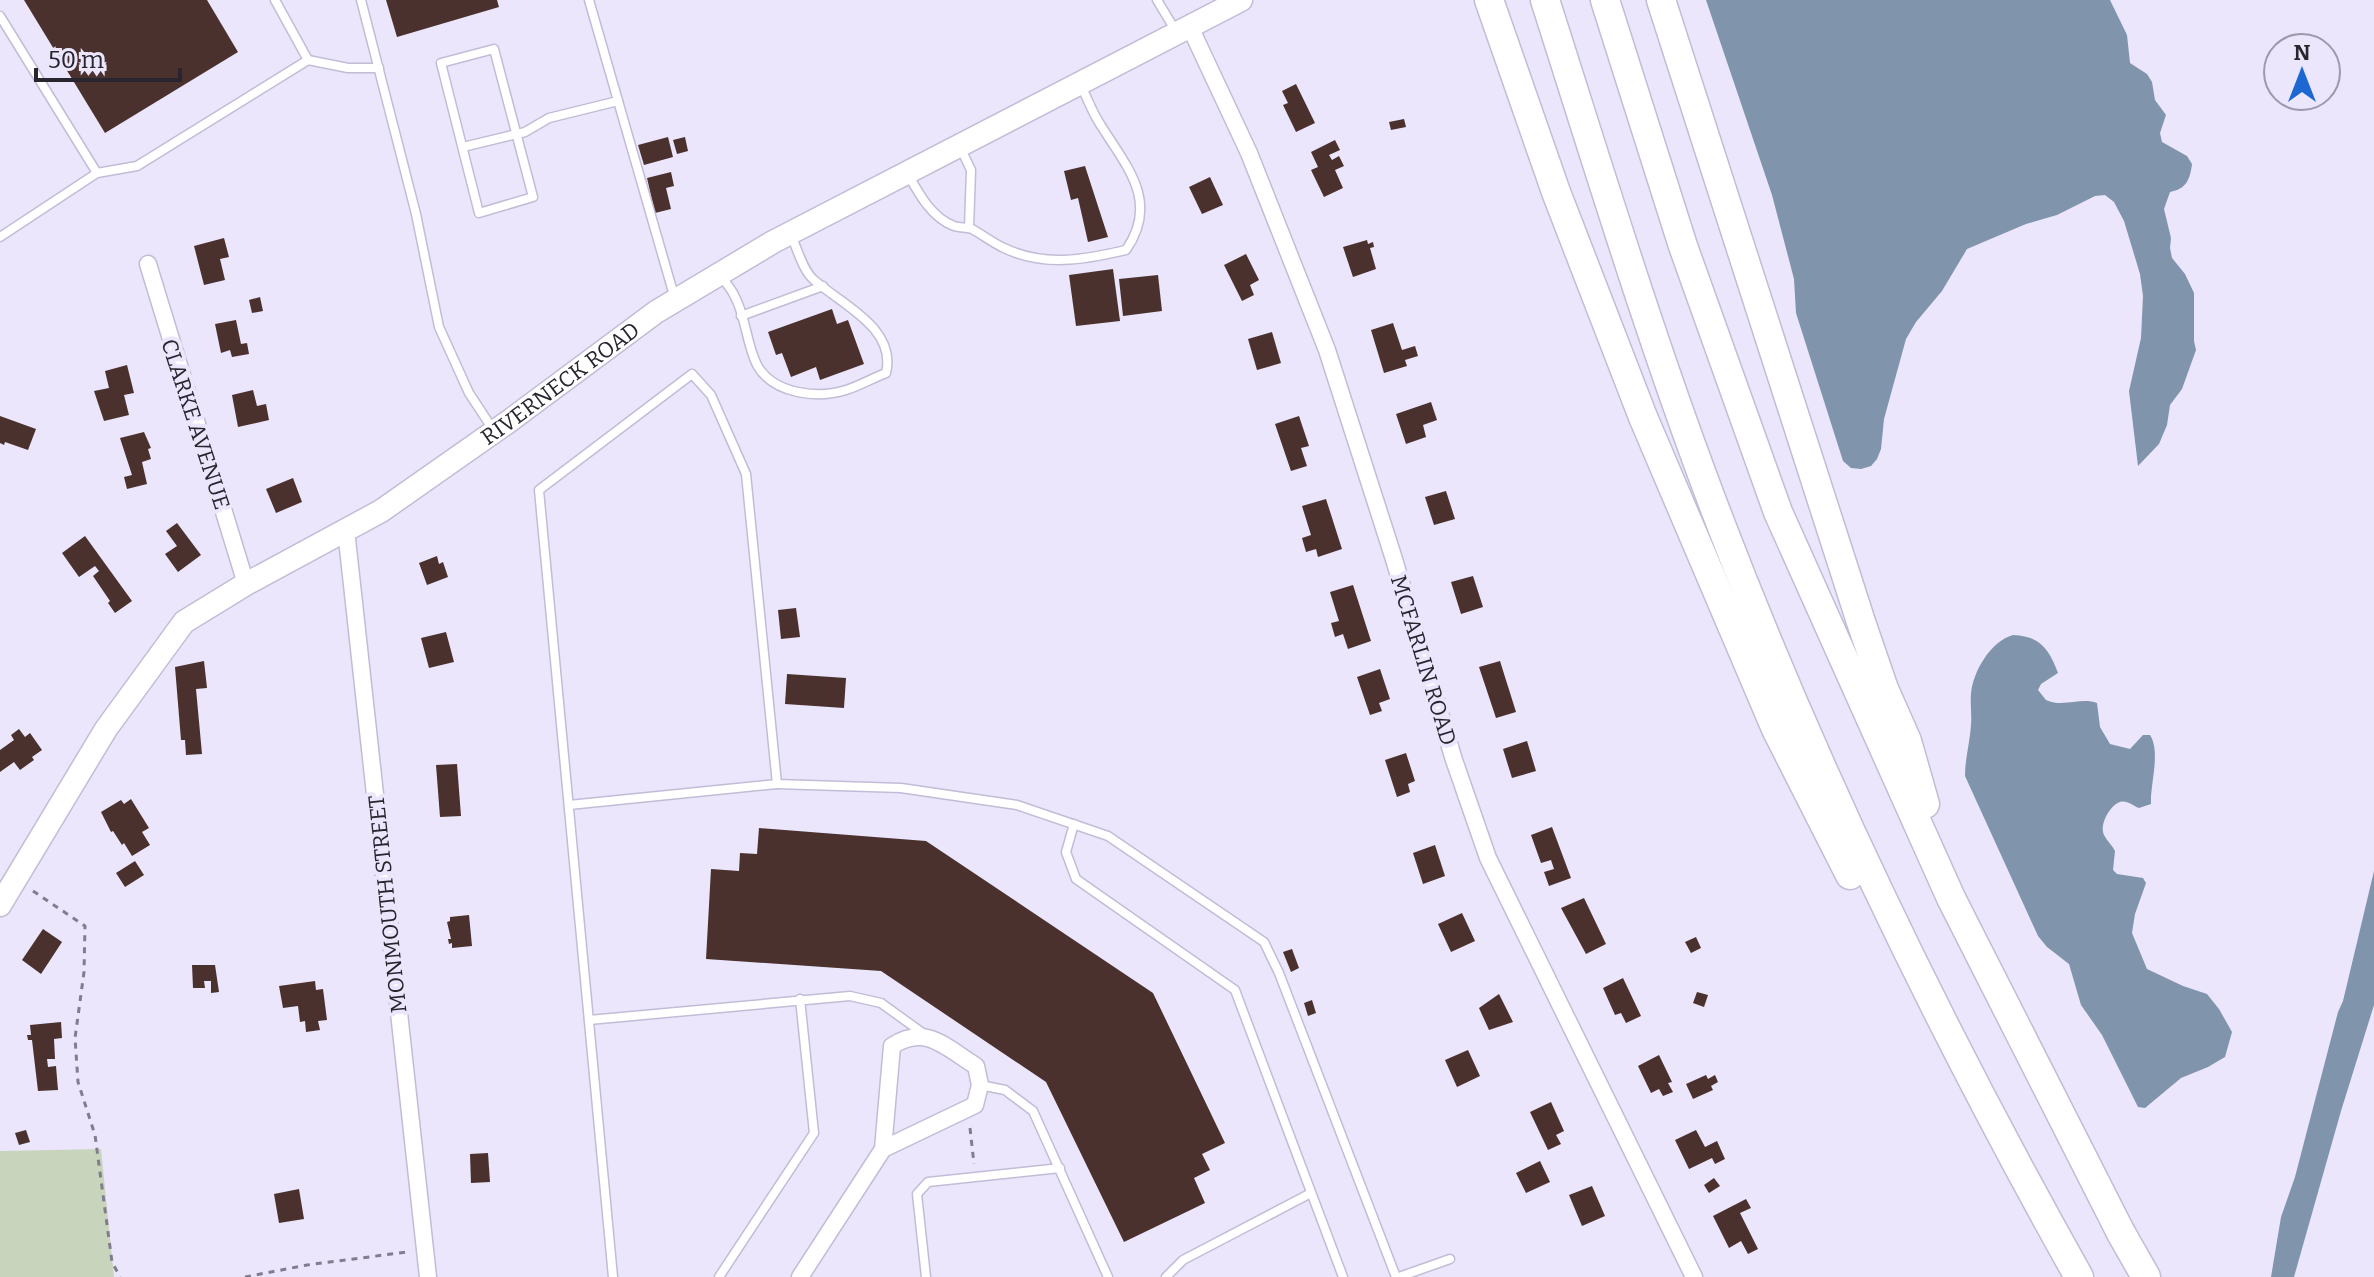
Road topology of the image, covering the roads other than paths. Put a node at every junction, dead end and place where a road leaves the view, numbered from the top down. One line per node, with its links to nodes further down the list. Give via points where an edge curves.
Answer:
1 (275, 0): 13 (lane)
2 (361, 0): 14 (lane)
3 (589, 0): 16 (lane)
4 (1157, 0): 12 (lane)
5 (1241, 0): 12 (main road, RIVERNECK ROAD)
6 (1470, 0): 25 (highway)
7 (1489, 0): 25 (highway)
8 (1545, 0): 42 (highway, via 1658,351 1736,563 1842,815)
9 (1605, 0): 37 (highway, via 1701,297 1778,512)
10 (1661, 0): 37 (highway, via 1861,622 1907,741)
11 (0, 16): 21 (lane)
12 (1184, 30): 15 (main road, RIVERNECK ROAD); 57 (street, MCFARLIN ROAD, via 1249,153 1327,350 1488,858)
13 (308, 60): 14 (lane); 21 (lane, via 137,166)
14 (379, 68): 31 (lane, via 439,327 469,393)
15 (1079, 84): 18 (main road, RIVERNECK ROAD); 22 (lane, via 1133,175 1139,196 1136,235 1126,250 1083,260 1045,261 1006,249)
16 (618, 101): 17 (lane, via 549,118); 29 (lane)
17 (517, 134): 19 (lane); 19 (lane, via 533,197 479,213); 19 (lane, via 494,49 441,63)
18 (959, 146): 20 (main road, RIVERNECK ROAD); 22 (lane, via 971,170)
19 (463, 147)
20 (907, 172): 22 (lane, via 940,217); 23 (main road, RIVERNECK ROAD)
21 (97, 173): 24 (lane)
22 (969, 228)
23 (790, 233): 27 (main road, RIVERNECK ROAD); 28 (lane, via 811,278)
24 (0, 237)
25 (1581, 260): 42 (highway, via 1776,729 1872,916)
26 (148, 264): 33 (street, CLARKE AVENUE)
27 (719, 274): 29 (main road, RIVERNECK ROAD); 30 (lane)
28 (823, 286): 30 (lane); 30 (lane, via 858,311 875,333 886,349 886,373 844,391 786,390 770,383 758,366)
29 (675, 301): 31 (main road, RIVERNECK ROAD)
30 (741, 316)
31 (494, 432): 32 (main road, RIVERNECK ROAD)
32 (346, 530): 33 (main road, RIVERNECK ROAD); 48 (street, MONMOUTH STREET)
33 (246, 584): 38 (main road, RIVERNECK ROAD, via 184,622 106,729)
34 (777, 784): 35 (lane); 35 (lane, via 746,474 711,395 692,374 539,490); 36 (lane, via 901,788 1017,805)
35 (569, 805): 40 (lane)
36 (1074, 824): 46 (lane, via 1066,852 1076,879 1235,990); 56 (lane, via 1108,836 1264,942)
37 (1951, 898): 59 (highway)
38 (0, 905)
39 (800, 999): 40 (lane); 41 (lane, via 850,996 881,1003); 50 (lane, via 814,1133)
40 (589, 1020): 49 (lane)
41 (927, 1036): 43 (street, via 976,1066); 44 (street, via 907,1036 892,1046)
42 (1965, 1067): 58 (highway)
43 (980, 1085): 44 (street, via 975,1105); 45 (lane, via 1005,1090 1033,1111)
44 (883, 1149): 51 (street)
45 (1060, 1168): 52 (lane, via 928,1182 917,1194); 53 (lane)
46 (1311, 1193): 54 (lane, via 1183,1260); 55 (lane)
47 (1450, 1259): 56 (lane)
48 (428, 1277)
49 (613, 1277)
50 (719, 1277)
51 (800, 1277)
52 (926, 1277)
53 (1107, 1277)
54 (1166, 1277)
55 (1343, 1277)
56 (1397, 1277)
57 (1694, 1277)
58 (2079, 1277)
59 (2146, 1277)

